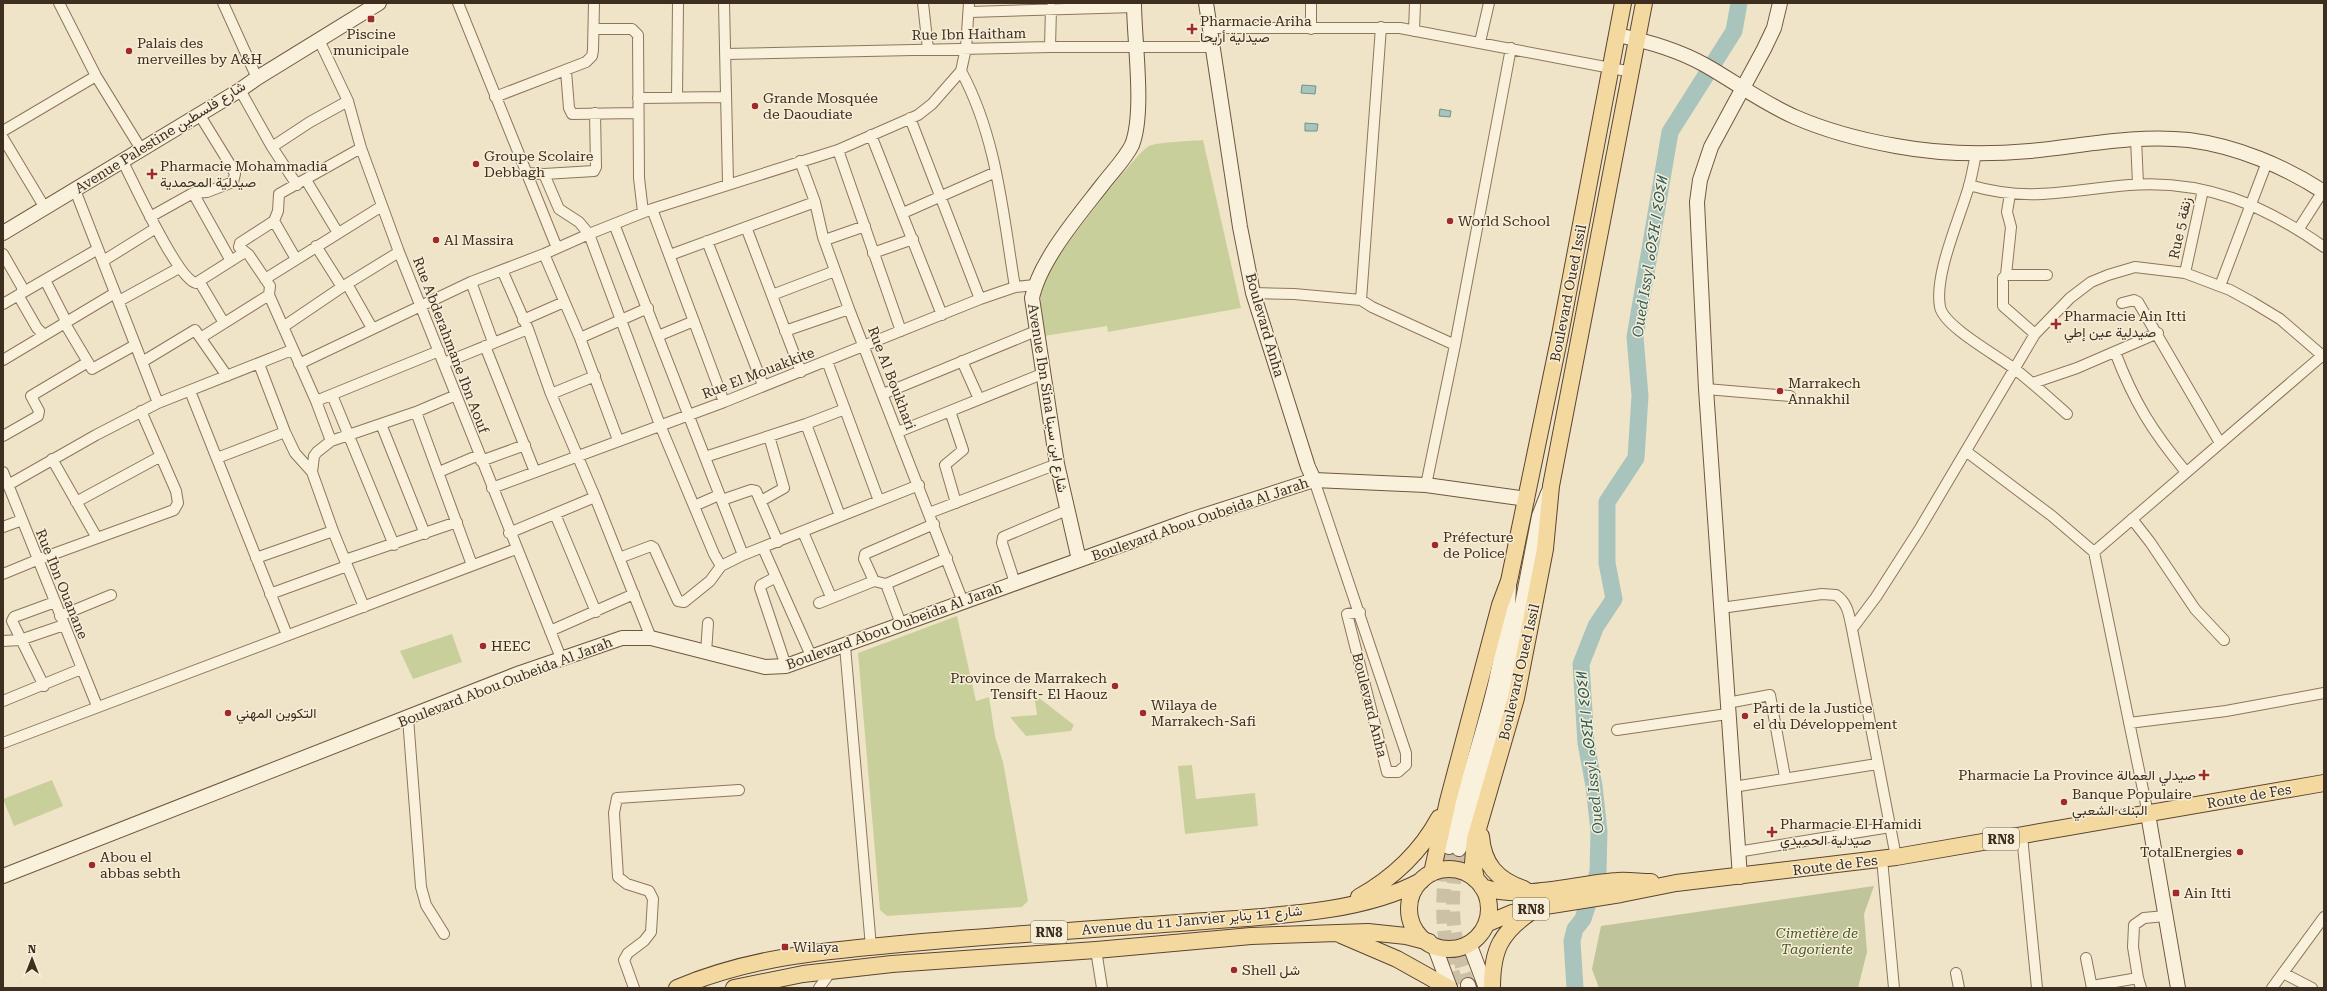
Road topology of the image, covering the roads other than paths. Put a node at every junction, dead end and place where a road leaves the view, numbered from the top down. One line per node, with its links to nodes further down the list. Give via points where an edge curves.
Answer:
1 (59, 3): 41 (street)
2 (223, 3): 42 (street)
3 (379, 3): 28 (street, Avenue Palestine شارع فلسطين)
4 (458, 3): 45 (street)
5 (594, 3): 23 (street)
6 (678, 3): 48 (street)
7 (724, 3): 36 (street)
8 (923, 3): 35 (street)
9 (1206, 3): 22 (street, Boulevard Anha)
10 (1311, 3): 24 (street)
11 (1415, 3): 25 (street)
12 (1489, 3): 29 (street)
13 (1623, 3): 26 (main road, Boulevard Oued Issil)
14 (1644, 3): 27 (main road, Boulevard Oued Issil)
15 (1780, 3): 43 (street, via 1774,28)
16 (1098, 5): 17 (street); 20 (street)
17 (1134, 5): 31 (street, Avenue Ibn Sina شارع ابن سينا)
18 (1004, 6): 19 (street); 20 (street)
19 (969, 7): 33 (street)
20 (1051, 8): 30 (street)
21 (1381, 27): 24 (street); 25 (street); 131 (street)
22 (1210, 28): 24 (street); 32 (street, Boulevard Anha)
23 (594, 29): 38 (street, via 592,56 580,66); 47 (street, via 632,29 636,32)
24 (1311, 29)
25 (1414, 31): 29 (street)
26 (1617, 35): 27 (street); 37 (main road, Boulevard Oued Issil)
27 (1637, 39): 40 (main road, Boulevard Oued Issil); 43 (street, via 1672,50 1703,64)
28 (319, 40): 42 (street, Avenue Palestine شارع فلسطين); 49 (street, Rue Abderahmane Ibn Aouf)
29 (1480, 42): 34 (street)
30 (1050, 47): 31 (street, Rue Ibn Haitham); 33 (street, Rue Ibn Haitham)
31 (1136, 47): 32 (street, Rue Ibn Haitham); 122 (street, Avenue Ibn Sina شارع ابن سينا, via 1136,128 1131,146 1056,246)
32 (1213, 47): 125 (street, Boulevard Anha, via 1239,220)
33 (966, 48): 35 (street, Rue Ibn Haitham); 39 (street)
34 (1511, 48): 37 (street); 159 (street)
35 (928, 49): 36 (street, Rue Ibn Haitham)
36 (725, 54): 46 (street)
37 (1612, 67): 40 (street); 229 (main road, Boulevard Oued Issil)
38 (566, 71): 45 (street); 50 (street, via 570,112 575,115)
39 (961, 71): 53 (street, via 929,107); 66 (street, via 980,111)
40 (1632, 72): 225 (main road, Boulevard Oued Issil)
41 (96, 76): 54 (street); 60 (street)
42 (257, 78): 44 (street, Avenue Palestine شارع فلسطين)
43 (1741, 89): 62 (street, via 1796,118 1860,139 1897,146); 179 (street, via 1704,164 1697,202)
44 (240, 90): 52 (street, Avenue Palestine شارع فلسطين); 58 (street)
45 (496, 97): 67 (street)
46 (726, 97): 48 (street); 70 (street)
47 (638, 98): 48 (street); 51 (street)
48 (677, 98)
49 (348, 101): 58 (street); 59 (street, Rue Abderahmane Ibn Aouf)
50 (595, 113): 51 (street); 68 (street, via 595,169 592,172)
51 (638, 113): 83 (street, via 639,178)
52 (199, 114): 60 (street, Avenue Palestine شارع فلسطين); 76 (street, via 235,174 233,182 207,192)
53 (910, 118): 55 (street); 78 (street)
54 (3, 131)
55 (871, 135): 61 (street); 84 (street)
56 (3, 138): 82 (street)
57 (2136, 139): 62 (street, via 2026,151); 65 (street, via 2190,140 2223,147); 71 (street)
58 (272, 147): 69 (street)
59 (361, 148): 69 (street); 81 (street, Rue Abderahmane Ibn Aouf)
60 (141, 149): 63 (street, Avenue Palestine شارع فلسطين)
61 (838, 150): 64 (street); 88 (street)
62 (1976, 153): 72 (street)
63 (122, 160): 73 (street, Avenue Palestine شارع فلسطين); 85 (street)
64 (800, 161): 70 (street); 79 (street, Rue Al Boukhari)
65 (2267, 162): 75 (street); 80 (street)
66 (996, 172): 78 (street); 124 (street)
67 (528, 173): 68 (street); 100 (street)
68 (544, 174): 94 (street, via 559,209 579,222)
69 (302, 182): 86 (street, via 279,194 278,211); 93 (street)
70 (728, 183): 83 (street)
71 (2138, 184): 74 (street); 77 (street, via 2045,195)
72 (1969, 185): 77 (street); 172 (street, via 1950,241 1940,287 1940,308 1961,332)
73 (75, 190): 82 (street, Avenue Palestine شارع فلسطين); 101 (street)
74 (2203, 190): 80 (street); 114 (street, Rue 5 زنقة)
75 (2324, 192): 91 (street)
76 (192, 193): 85 (street); 110 (street)
77 (2010, 194): 115 (street, via 2007,212 2011,227)
78 (940, 197): 84 (street); 130 (street)
79 (815, 202): 89 (street); 96 (street, Rue Al Boukhari)
80 (2251, 204): 91 (street); 123 (street)
81 (382, 206): 93 (street); 103 (street, Rue Abderahmane Ibn Aouf)
82 (46, 208): 92 (street, Avenue Palestine شارع فلسطين)
83 (648, 211): 87 (street); 107 (street)
84 (903, 213): 95 (street)
85 (150, 217): 90 (street)
86 (274, 221): 102 (street, via 240,243 239,247); 108 (street)
87 (614, 224): 94 (street); 136 (street)
88 (864, 226): 96 (street); 104 (street)
89 (746, 227): 97 (street); 128 (street)
90 (156, 228): 109 (street); 111 (street)
91 (2298, 230): 99 (street)
92 (3, 233)
93 (338, 233): 98 (street)
94 (589, 234): 100 (street); 139 (street)
95 (913, 239): 104 (street); 138 (street)
96 (825, 240): 113 (street, Rue Al Boukhari)
97 (707, 241): 107 (street); 178 (street)
98 (316, 246): 108 (street); 121 (street)
99 (2324, 247)
100 (557, 248): 106 (street)
101 (98, 249): 109 (street); 118 (street)
102 (245, 252): 110 (street); 117 (street)
103 (399, 252): 121 (street); 135 (street, Rue Abderahmane Ibn Aouf)
104 (873, 253): 148 (street)
105 (3, 254): 126 (street, via 22,287)
106 (544, 254): 112 (street); 132 (street)
107 (670, 255): 141 (street)
108 (296, 259): 117 (street)
109 (103, 261): 129 (street)
110 (231, 261): 119 (street)
111 (179, 268): 119 (street, via 191,282); 129 (street)
112 (502, 270): 120 (street); 140 (street)
113 (836, 271): 128 (street); 137 (street, Rue Al Boukhari)
114 (2185, 273): 123 (street); 151 (street, via 2135,268 2108,274 2091,282 2070,298)
115 (2006, 275): 116 (street); 151 (street, via 2003,278 2003,306)
116 (2047, 275)
117 (265, 279): 127 (street, via 270,286)
118 (45, 280): 126 (street); 142 (street)
119 (199, 281): 143 (street)
120 (470, 282): 135 (street); 156 (street)
121 (345, 285): 144 (street); 145 (street)
122 (1035, 285): 124 (street, Rue El Mouakkite); 149 (street, Avenue Ibn Sina شارع ابن سينا, via 1032,298)
123 (2220, 286): 163 (street, via 2280,319)
124 (1015, 287): 130 (street, Rue El Mouakkite)
125 (1253, 293): 131 (street); 221 (street, Boulevard Anha)
126 (20, 294): 134 (street); 152 (street, via 37,328)
127 (269, 295): 143 (street); 144 (street)
128 (772, 295): 147 (street)
129 (117, 297): 142 (street); 157 (street)
130 (980, 299): 138 (street, Rue El Mouakkite)
131 (1361, 300): 159 (street)
132 (564, 302): 140 (street); 155 (street)
133 (2122, 303): 150 (street, via 2134,300 2138,302)
134 (3, 304)
135 (420, 305): 145 (street); 161 (street, Rue Abderahmane Ibn Aouf)
136 (648, 308): 139 (street); 153 (street)
137 (849, 309): 147 (street); 158 (street, Rue Al Boukhari)
138 (942, 315): 148 (street, Rue El Mouakkite)
139 (621, 318): 155 (street); 198 (street)
140 (523, 320): 146 (street)
141 (694, 321): 153 (street); 188 (street)
142 (65, 322): 152 (street); 166 (street)
143 (224, 323): 154 (street)
144 (283, 328): 160 (street)
145 (372, 328): 170 (street)
146 (528, 329): 156 (street); 181 (street)
147 (785, 331): 173 (street)
148 (901, 331): 158 (street, Rue El Mouakkite)
149 (1036, 331): 168 (street); 174 (street, Avenue Ibn Sina شارع ابن سينا)
150 (2158, 333): 162 (street); 206 (street)
151 (2035, 334): 172 (street)
152 (44, 335): 164 (street)
153 (658, 336): 195 (street)
154 (202, 337): 167 (street, via 198,331 192,330); 175 (street)
155 (580, 338): 176 (street)
156 (489, 344): 171 (street); 207 (street)
157 (135, 345): 166 (street, via 92,369); 167 (street)
158 (865, 345): 165 (street, Rue El Mouakkite); 182 (street, Rue Al Boukhari)
159 (1455, 345): 224 (street)
160 (292, 350): 169 (street); 170 (street)
161 (439, 351): 171 (street, Rue Abderahmane Ibn Aouf); 183 (street)
162 (2115, 352): 177 (street); 220 (street, via 2141,411 2160,441)
163 (2323, 356): 206 (street)
164 (3, 360)
165 (827, 361): 173 (street, Rue El Mouakkite); 190 (street)
166 (88, 362): 201 (street, via 31,396 39,412 38,416)
167 (142, 362): 189 (street)
168 (962, 362): 182 (street); 186 (street)
169 (259, 364): 175 (street); 199 (street)
170 (299, 364): 187 (street)
171 (444, 364): 184 (street, Rue Abderahmane Ibn Aouf)
172 (2015, 369): 177 (street); 208 (street)
173 (801, 372): 178 (street, Rue El Mouakkite)
174 (1042, 374): 186 (street); 215 (street, Avenue Ibn Sina شارع ابن سينا)
175 (227, 376): 180 (street)
176 (595, 376): 181 (street); 204 (street)
177 (2032, 383): 194 (street)
178 (763, 385): 188 (street, Rue El Mouakkite)
179 (1706, 389): 185 (street); 277 (street)
180 (190, 391): 189 (street); 212 (street)
181 (551, 394): 209 (street)
182 (882, 394): 200 (street, Rue Al Boukhari)
183 (332, 395): 187 (street); 202 (street)
184 (456, 395): 193 (street); 213 (street, Rue Abderahmane Ibn Aouf)
185 (1790, 396)
186 (979, 399): 192 (street)
187 (316, 401): 205 (street)
188 (724, 402): 195 (street, Rue El Mouakkite)
189 (158, 403): 191 (street)
190 (845, 408): 197 (street); 231 (street)
191 (142, 411): 210 (street); 214 (street)
192 (950, 411): 200 (street); 233 (street, via 963,448 961,453 944,465)
193 (416, 412): 196 (street); 218 (street)
194 (2067, 414)
195 (689, 415): 198 (street, Rue El Mouakkite); 211 (street)
196 (381, 424): 202 (street); 247 (street)
197 (806, 424): 203 (street); 238 (street)
198 (660, 425): 204 (street, Rue El Mouakkite); 234 (street)
199 (285, 432): 212 (street); 217 (street, via 295,453)
200 (898, 432): 223 (street, Rue Al Boukhari)
201 (3, 436)
202 (348, 436): 205 (street); 250 (street)
203 (769, 436): 211 (street); 230 (street, via 784,488)
204 (618, 440): 209 (street, Rue El Mouakkite)
205 (331, 441): 217 (street, via 317,452)
206 (2220, 443): 220 (street)
207 (525, 445): 213 (street); 219 (street)
208 (1967, 452): 253 (street, via 2047,512); 283 (street, via 1876,597)
209 (577, 455): 219 (street, Rue El Mouakkite); 227 (street)
210 (161, 456): 232 (street); 248 (street, via 176,491 178,503 174,510)
211 (705, 457): 228 (street)
212 (217, 458): 255 (street)
213 (480, 458): 218 (street); 226 (street, Rue Abderahmane Ibn Aouf)
214 (52, 459): 222 (street); 232 (street)
215 (1057, 464): 233 (street); 235 (street, Avenue Ibn Sina شارع ابن سينا)
216 (3, 472): 222 (street, Rue Ibn Ouanane)
217 (312, 472): 244 (street)
218 (439, 472): 241 (street)
219 (535, 472): 226 (street, Rue El Mouakkite)
220 (2186, 472): 239 (street)
221 (1314, 480): 224 (street, Boulevard Abou Oubeida Al Jarah); 259 (street, Boulevard Abou Oubeida Al Jarah, via 1190,520); 279 (street, Boulevard Anha)
222 (8, 485): 240 (street, Rue Ibn Ouanane)
223 (919, 485): 231 (street); 236 (street, Rue Al Boukhari)
224 (1426, 485): 229 (street, Boulevard Abou Oubeida Al Jarah)
225 (1551, 486): 266 (street, Boulevard Oued Issil, via 1539,516 1507,683 1454,848 1491,700 1504,636); 312 (main road, Boulevard Oued Issil, via 1545,549 1516,698)
226 (492, 488): 246 (street, Rue Abderahmane Ibn Aouf)
227 (595, 497): 237 (street); 256 (street)
228 (721, 498): 230 (street, via 754,490); 234 (street); 254 (street)
229 (1527, 499): 266 (main road, Boulevard Oued Issil)
230 (761, 501): 249 (street)
231 (879, 501): 238 (street)
232 (76, 502): 248 (street)
233 (956, 503): 236 (street)
234 (694, 506): 262 (street)
235 (1067, 510): 259 (street, Avenue Ibn Sina شارع ابن سينا); 267 (street, via 1003,537 1002,543)
236 (929, 513): 242 (street, Rue Al Boukhari)
237 (555, 514): 246 (street); 278 (street)
238 (840, 516): 245 (street)
239 (2132, 519): 253 (street); 288 (street, via 2195,609)
240 (22, 520): 243 (street); 258 (street, Rue Ibn Ouanane)
241 (457, 522): 247 (street); 261 (street)
242 (934, 524): 257 (street, Rue Al Boukhari); 265 (street, via 865,554 864,559)
243 (3, 527)
244 (333, 531): 255 (street); 260 (street)
245 (803, 532): 249 (street); 272 (street)
246 (509, 533): 252 (street, Rue Abderahmane Ibn Aouf)
247 (425, 534): 250 (street)
248 (97, 538): 258 (street)
249 (778, 542): 251 (street)
250 (394, 545): 260 (street)
251 (763, 548): 254 (street); 264 (street)
252 (516, 549): 261 (street); 284 (street, Rue Abderahmane Ibn Aouf)
253 (2094, 552): 302 (street)
254 (743, 555): 262 (street)
255 (256, 558): 269 (street)
256 (619, 558): 262 (street, via 651,546 654,548 678,601 681,602 688,601 710,581); 270 (street)
257 (947, 558): 268 (street); 274 (street, Rue Al Boukhari)
258 (37, 560): 263 (street); 273 (street, Rue Ibn Ouanane)
259 (1079, 560): 267 (street, Boulevard Abou Oubeida Al Jarah)
260 (346, 563): 269 (street); 276 (street)
261 (472, 565): 276 (street)
262 (721, 566)
263 (3, 574)
264 (776, 577): 293 (street); 294 (street, via 760,588)
265 (874, 581): 268 (street); 272 (street)
266 (1509, 581): 310 (main road, Boulevard Oued Issil, via 1500,605)
267 (1015, 583): 274 (street, Boulevard Abou Oubeida Al Jarah)
268 (886, 584): 282 (street)
269 (270, 594): 285 (street)
270 (634, 594): 278 (street); 286 (street)
271 (111, 595): 280 (street)
272 (831, 598): 275 (street)
273 (55, 602): 280 (street, Rue Ibn Ouanane); 287 (street, via 14,617 12,624)
274 (963, 602): 282 (street, Boulevard Abou Oubeida Al Jarah)
275 (819, 603)
276 (364, 607): 285 (street)
277 (1721, 608): 283 (street, via 1822,594 1836,595 1848,608); 300 (street)
278 (596, 612): 284 (street)
279 (1360, 612): 279 (street, Boulevard Anha, via 1347,614 1387,772 1398,772 1406,765 1406,753)
280 (62, 620): 287 (street); 295 (street, Rue Ibn Ouanane)
281 (708, 623): 291 (street)
282 (901, 624): 290 (street, Boulevard Abou Oubeida Al Jarah)
283 (1852, 628): 305 (street)
284 (550, 631): 292 (street, Rue Abderahmane Ibn Aouf)
285 (287, 635): 299 (street)
286 (651, 638): 291 (street, Boulevard Abou Oubeida Al Jarah); 292 (street, Boulevard Abou Oubeida Al Jarah, via 622,638)
287 (20, 640): 289 (street); 296 (street, via 31,656)
288 (2224, 640)
289 (3, 641)
290 (845, 646): 293 (street, Boulevard Abou Oubeida Al Jarah); 332 (street)
291 (706, 653): 294 (street, Boulevard Abou Oubeida Al Jarah, via 765,667)
292 (560, 658): 301 (street, Boulevard Abou Oubeida Al Jarah)
293 (812, 658): 294 (street, Boulevard Abou Oubeida Al Jarah)
294 (786, 666)
295 (81, 669): 296 (street); 299 (street, Rue Ibn Ouanane)
296 (44, 686): 298 (street)
297 (2324, 693): 302 (street, via 2226,711)
298 (3, 701)
299 (96, 706): 304 (street)
300 (1727, 708): 303 (street); 306 (street, via 1770,695); 308 (street)
301 (408, 718): 317 (street, Boulevard Abou Oubeida Al Jarah); 329 (street, via 422,887 426,905)
302 (2129, 723): 311 (street)
303 (1617, 730)
304 (3, 743)
305 (1877, 764): 306 (street); 313 (street)
306 (1785, 778): 308 (street)
307 (2324, 782): 311 (main road, Route de Fes / RN8)
308 (1733, 787): 315 (street)
309 (739, 790): 341 (street, via 617,798 614,813 618,876 627,884 651,892 653,899 651,932 625,958)
310 (1448, 801): 318 (main road, Boulevard Oued Issil); 323 (main road, via 1429,837 1402,868 1375,888)
311 (2148, 814): 314 (main road, Route de Fes / RN8); 325 (street)
312 (1479, 823): 320 (main road, Boulevard Oued Issil, via 1474,851); 321 (main road, via 1483,853 1491,869 1506,881)
313 (1890, 827): 315 (street); 316 (street)
314 (2022, 836): 316 (main road, Route de Fes / RN8); 350 (street)
315 (1737, 852): 319 (street)
316 (1889, 858): 319 (main road, Route de Fes / RN8); 348 (street)
317 (3, 876)
318 (1427, 877): 320 (main road, RN8, via 1443,870 1455,870 1466,873); 323 (main road, Avenue du 11 Janvier شارع 11 يناير / RN8, via 1397,893); 331 (main road, via 1412,895 1410,914 1416,930)
319 (1740, 877): 322 (main road, Route de Fes / RN8)
320 (1479, 884): 321 (main road, Route de Fes / RN8, via 1508,892); 327 (main road, via 1489,904)
321 (1533, 892): 322 (main road, Route de Fes / RN8)
322 (1575, 893): 324 (main road, Route de Fes / RN8)
323 (1344, 905): 332 (main road, Avenue du 11 Janvier شارع 11 يناير / RN8, via 1241,918)
324 (1540, 907): 327 (main road, Route de Fes / RN8, via 1512,913); 347 (main road, via 1517,922 1500,941 1495,954)
325 (2165, 916): 338 (street, via 2144,918 2134,925 2133,946); 351 (street)
326 (2324, 917): 337 (street)
327 (1486, 924): 330 (main road, RN8, via 1480,934)
328 (1336, 933): 331 (main road, Avenue du 11 Janvier شارع 11 يناير / RN8, via 1378,932 1406,936); 333 (main road, Avenue du 11 Janvier شارع 11 يناير / RN8, via 1251,936); 339 (main road)
329 (444, 934)
330 (1469, 943): 331 (main road, RN8, via 1451,948); 346 (street)
331 (1431, 944): 339 (street)
332 (870, 946): 342 (main road, Avenue du 11 Janvier شارع 11 يناير / RN8, via 770,959 723,971)
333 (1096, 950): 335 (main road, Avenue du 11 Janvier شارع 11 يناير / RN8, via 945,959); 345 (street)
334 (2086, 958): 340 (street)
335 (832, 970): 343 (main road, Avenue du 11 Janvier شارع 11 يناير / RN8, via 782,977); 344 (street)
336 (1956, 973): 349 (street)
337 (2284, 974): 352 (street); 353 (street)
338 (2139, 983): 340 (street)
339 (1459, 987)
340 (2092, 987)
341 (634, 988)
342 (677, 988)
343 (734, 988)
344 (819, 988)
345 (1102, 988)
346 (1486, 988)
347 (1492, 988)
348 (1894, 988)
349 (1959, 988)
350 (2037, 988)
351 (2178, 988)
352 (2272, 988)
353 (2312, 988)

